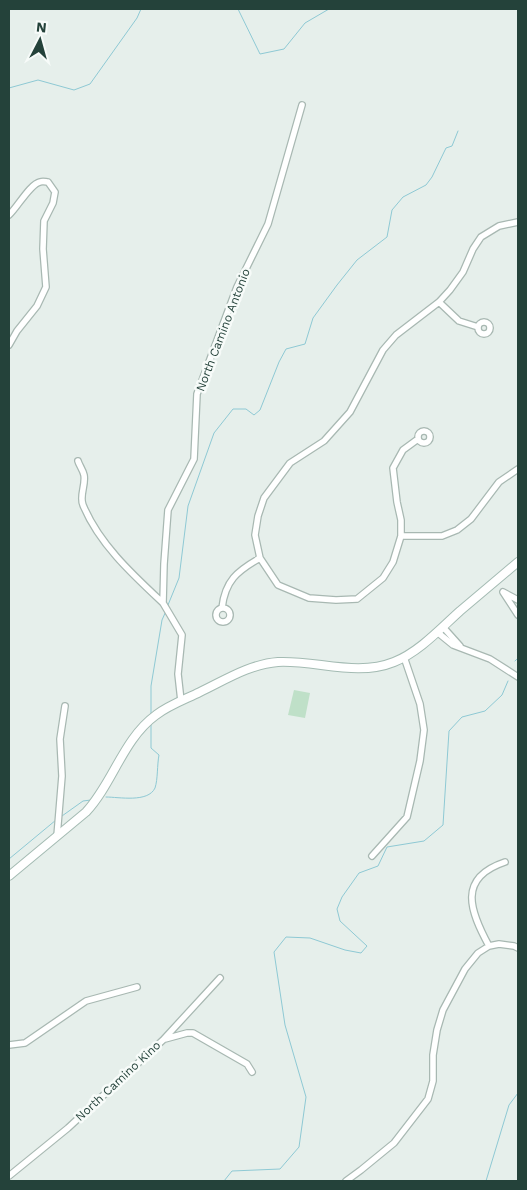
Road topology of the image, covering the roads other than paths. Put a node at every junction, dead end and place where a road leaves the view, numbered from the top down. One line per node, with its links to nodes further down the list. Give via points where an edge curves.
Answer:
1 (302, 105): 16 (street, North Camino Antonio, via 268,224 237,287 197,394 194,460 168,510)
2 (9, 215): 6 (street, via 40,182 48,182 55,192 44,221 46,287 38,306)
3 (518, 222): 4 (street, via 499,226 481,238 463,272)
4 (439, 302): 5 (street, via 459,321); 11 (street, via 389,343 350,412 324,441 290,463 264,498 254,535)
5 (478, 327)
6 (9, 346)
7 (418, 439): 10 (street, via 403,450 393,468)
8 (78, 461): 16 (street, via 84,475 82,503 92,523 130,572)
9 (518, 469): 10 (street, via 499,482 471,519 457,530 442,536)
10 (401, 536): 11 (street, via 388,572 357,598 308,598 278,585)
11 (260, 558): 17 (street, via 245,566 231,580)
12 (518, 562): 13 (street)
13 (494, 583): 14 (street); 19 (street)
14 (503, 592): 15 (street); 18 (street)
15 (518, 600)
16 (163, 603): 22 (street, via 182,635 178,674)
17 (222, 608)
18 (518, 615)
19 (440, 630): 20 (street); 21 (street, via 453,644 490,659)
20 (404, 657): 22 (street, via 394,662 354,669 278,662 259,665); 25 (street, via 420,704 424,730 420,761 407,816)
21 (518, 677)
22 (181, 701): 24 (street, via 157,714 140,729 96,801)
23 (65, 706): 24 (street, via 60,739 62,776)
24 (56, 836): 27 (street)
25 (372, 856)
26 (505, 862): 28 (street, via 486,870 472,893 476,923)
27 (9, 876)
28 (489, 946): 29 (street, via 499,944); 36 (street, via 478,953 465,969 443,1010 433,1055 434,1081 428,1099 394,1143)
29 (518, 948)
30 (220, 978): 32 (street, North Camino Kino)
31 (137, 987): 33 (street, via 86,1001 25,1043)
32 (162, 1040): 34 (street, via 193,1033 247,1064); 35 (street, North Camino Kino, via 68,1128)
33 (9, 1045)
34 (252, 1072)
35 (9, 1176)
36 (346, 1181)

